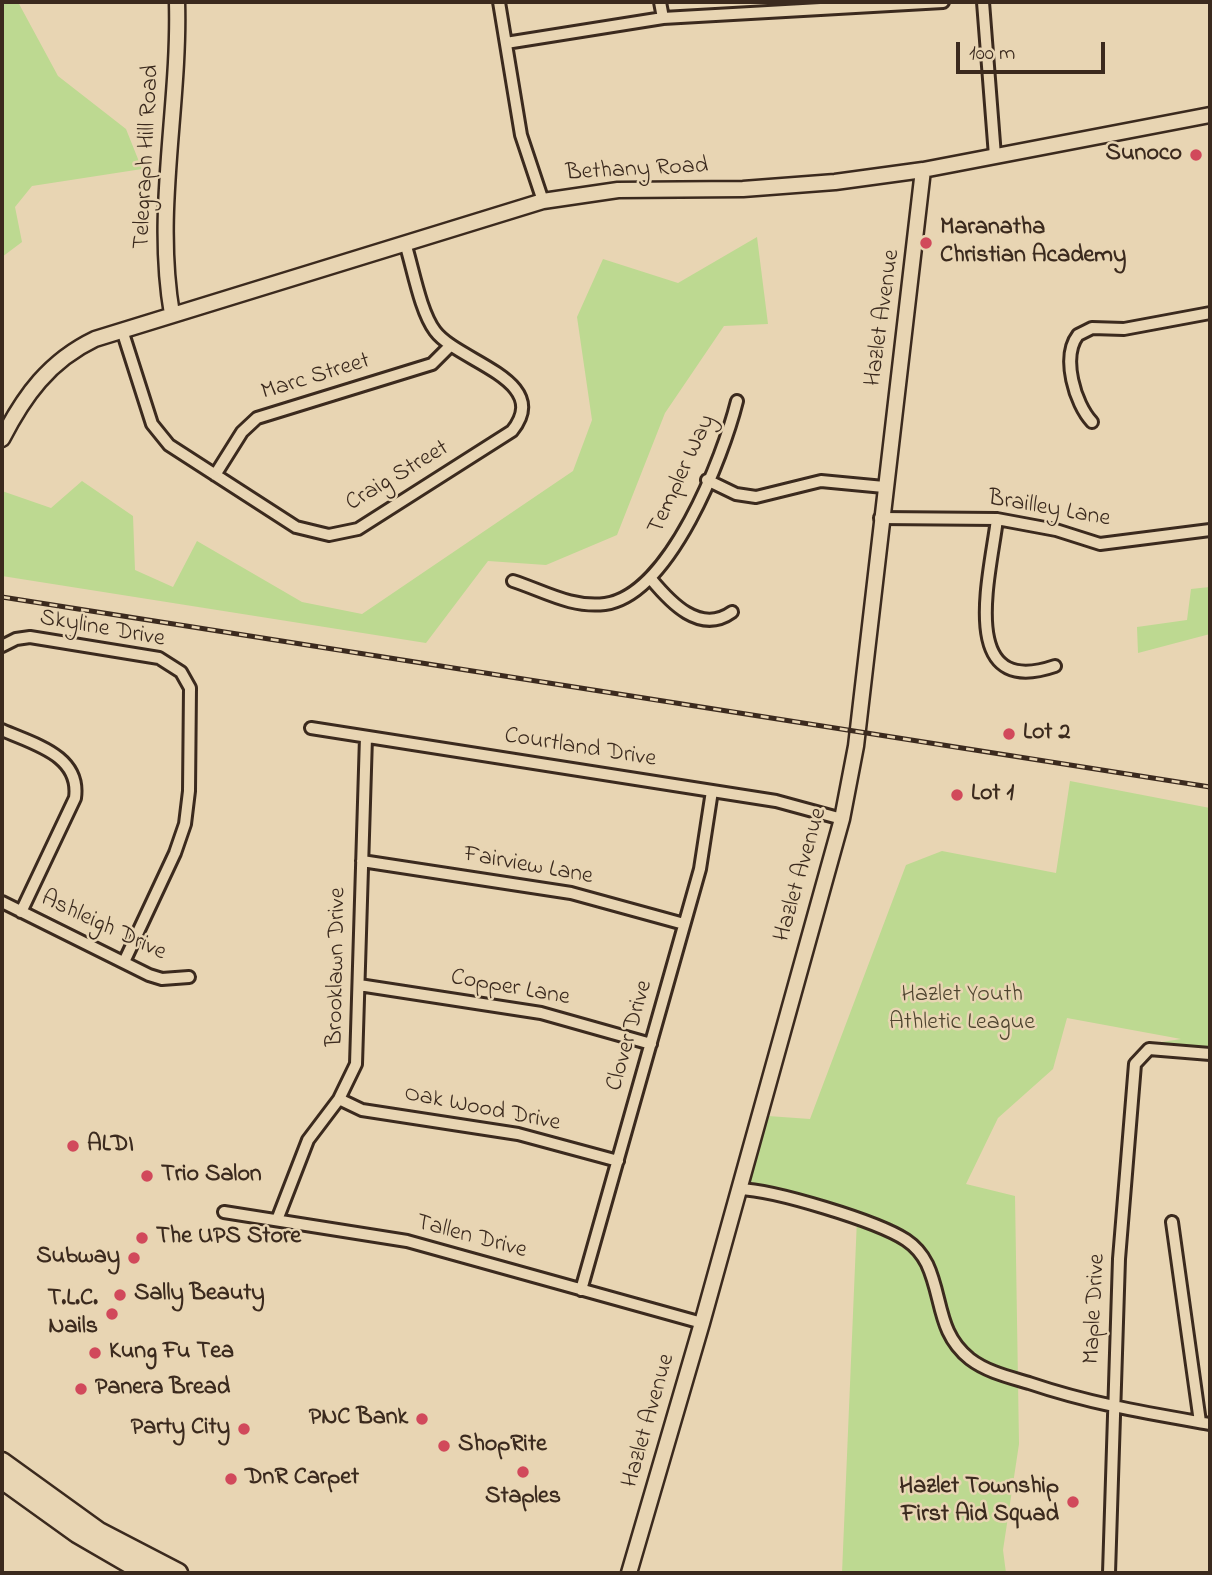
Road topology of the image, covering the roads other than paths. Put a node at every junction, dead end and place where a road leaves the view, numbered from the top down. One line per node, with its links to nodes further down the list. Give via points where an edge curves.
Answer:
1 (177, 2): 15 (street, Telegraph Hill Road, via 165,277)
2 (499, 2): 8 (street)
3 (660, 2): 7 (street)
4 (943, 2): 6 (street)
5 (983, 2): 10 (street)
6 (824, 5): 7 (street)
7 (663, 18): 8 (street)
8 (506, 43): 12 (street, via 521,135)
9 (1210, 116): 10 (street, Bethany Road)
10 (995, 156): 11 (street, Bethany Road)
11 (923, 170): 12 (street, Bethany Road, via 821,184 618,190); 23 (street, Hazlet Avenue)
12 (543, 201): 13 (street, Bethany Road)
13 (405, 243): 15 (street, Bethany Road); 17 (street, Craig Street, via 430,322)
14 (1210, 313): 19 (street, via 1124,329 1092,328 1078,335 1070,353 1076,394)
15 (172, 314): 16 (street, Bethany Road)
16 (122, 330): 20 (street, Bethany Road, via 84,344 46,372 20,405); 21 (street, Craig Street, via 158,434)
17 (450, 346): 21 (street, Marc Street, via 432,364 257,418 242,432); 21 (street, Craig Street, via 511,383 522,405 518,423 365,525 342,534 303,531)
18 (737, 401): 22 (street, Templer Way)
19 (1092, 422)
20 (2, 439)
21 (215, 475)
22 (708, 480): 23 (street, via 736,494 756,497 821,481); 27 (street, Templer Way, via 680,536)
23 (884, 487): 24 (street, Hazlet Avenue)
24 (880, 518): 25 (street, Brailley Lane); 36 (street, Hazlet Avenue, via 856,746)
25 (997, 519): 26 (street, Brailley Lane, via 1100,544); 31 (street, via 985,625 989,649 1018,672 1033,674)
26 (1210, 530)
27 (651, 579): 28 (street, Templer Way, via 626,598 599,604 558,599); 29 (street, via 692,616 711,620)
28 (513, 581)
29 (732, 612)
30 (2, 646): 41 (street, Skyline Drive, via 30,637 159,658 181,671 190,688 185,824)
31 (1055, 666)
32 (311, 727): 34 (street, Courtland Drive)
33 (2, 730): 39 (street, via 64,761 76,787)
34 (366, 737): 35 (street, Courtland Drive); 37 (street, Brooklawn Drive)
35 (712, 791): 36 (street, Courtland Drive, via 776,801); 40 (street, Clover Drive, via 700,869)
36 (842, 819): 48 (street, Hazlet Avenue)
37 (362, 861): 40 (street, Fairview Lane, via 571,893); 43 (street, Brooklawn Drive)
38 (2, 902): 39 (street, Ashleigh Drive)
39 (21, 912): 41 (street, Ashleigh Drive)
40 (684, 924): 44 (street, Clover Drive)
41 (124, 962): 42 (street, Ashleigh Drive, via 162,979)
42 (189, 977)
43 (359, 985): 44 (street, Copper Lane, via 541,1013); 46 (street, Brooklawn Drive, via 356,1064)
44 (651, 1044): 47 (street, Clover Drive)
45 (1210, 1054): 54 (street, Maple Drive, via 1144,1051 1135,1065 1119,1259)
46 (339, 1099): 47 (street, Oak Wood Drive, via 362,1110 518,1134); 50 (street, Brooklawn Drive, via 308,1140)
47 (618, 1161): 52 (street, Clover Drive)
48 (739, 1189): 53 (street, Hazlet Avenue); 54 (street, via 763,1191 904,1238 926,1261 945,1328 968,1357 998,1373)
49 (224, 1212): 50 (street, Tallen Drive)
50 (277, 1220): 52 (street, Tallen Drive, via 407,1241)
51 (1172, 1222): 55 (street)
52 (581, 1290): 53 (street, Tallen Drive)
53 (702, 1323): 60 (street, Hazlet Avenue)
54 (1113, 1407): 55 (street); 61 (street, Maple Drive)
55 (1205, 1423)
56 (2, 1462): 59 (highway, via 99,1532)
57 (2, 1479): 58 (highway, via 77,1533)
58 (146, 1573)
59 (178, 1573)
60 (629, 1573)
61 (1109, 1573)

